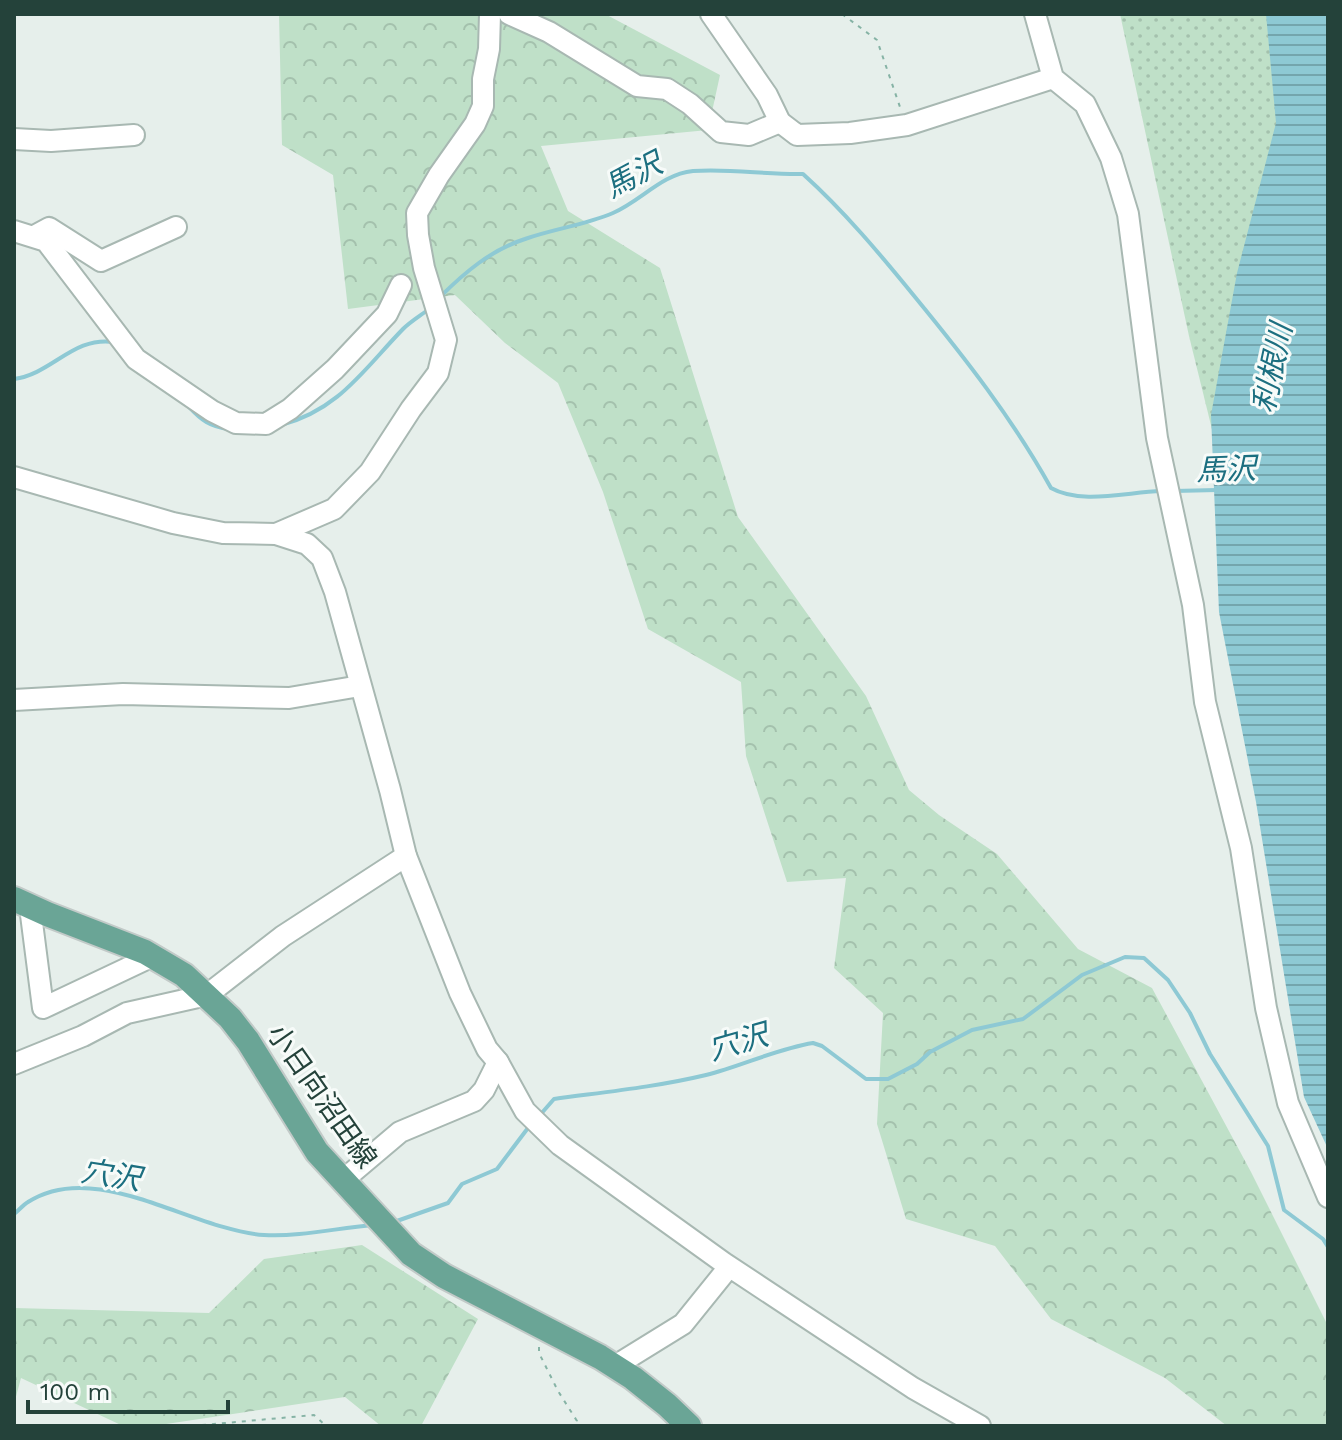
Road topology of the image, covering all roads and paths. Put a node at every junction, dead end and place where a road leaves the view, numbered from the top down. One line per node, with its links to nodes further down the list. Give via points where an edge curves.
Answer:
1 (490, 14): 15 (street, via 483,106 417,213 424,268 446,340 438,373 370,472 334,509)
2 (509, 14): 7 (street, via 637,86 667,89 721,132 749,135)
3 (711, 14): 7 (street)
4 (842, 14): 8 (path, via 877,40)
5 (1035, 14): 6 (street)
6 (1053, 78): 8 (street); 25 (street, via 1085,104 1111,158 1128,214 1157,438 1193,605 1205,702 1241,848 1266,1008 1288,1103)
7 (780, 122): 8 (street, via 797,135)
8 (907, 125)
9 (134, 135): 10 (street)
10 (14, 139)
11 (176, 227): 12 (street, via 101,261 49,228)
12 (23, 234): 13 (street, via 46,241 136,359 236,423 266,424 290,409 387,314)
13 (401, 285)
14 (14, 477): 15 (street, via 173,523 223,533)
15 (276, 534): 16 (street, via 307,544 322,558)
16 (360, 686): 17 (street, via 289,698 123,694); 18 (street)
17 (14, 700)
18 (406, 856): 21 (street, via 283,936); 22 (street, via 460,993)
19 (22, 903): 20 (main road, 小日向沼田線); 20 (street, via 43,1008)
20 (153, 956): 21 (main road, 小日向沼田線)
21 (207, 995): 23 (street, via 127,1013); 24 (main road, 小日向沼田線, via 248,1041 317,1152)
22 (498, 1062): 24 (street, via 474,1101 400,1132); 26 (street, via 525,1111 560,1145)
23 (14, 1064)
24 (349, 1189): 27 (main road, 小日向沼田線, via 411,1254)
25 (1328, 1197)
26 (729, 1267): 28 (street, via 683,1324); 33 (street)
27 (538, 1326): 28 (main road, 小日向沼田線); 31 (path, via 539,1353)
28 (615, 1366): 32 (main road, 小日向沼田線)
29 (192, 1426): 30 (path, via 314,1415)
30 (326, 1426)
31 (576, 1426)
32 (689, 1426)
33 (980, 1426)

